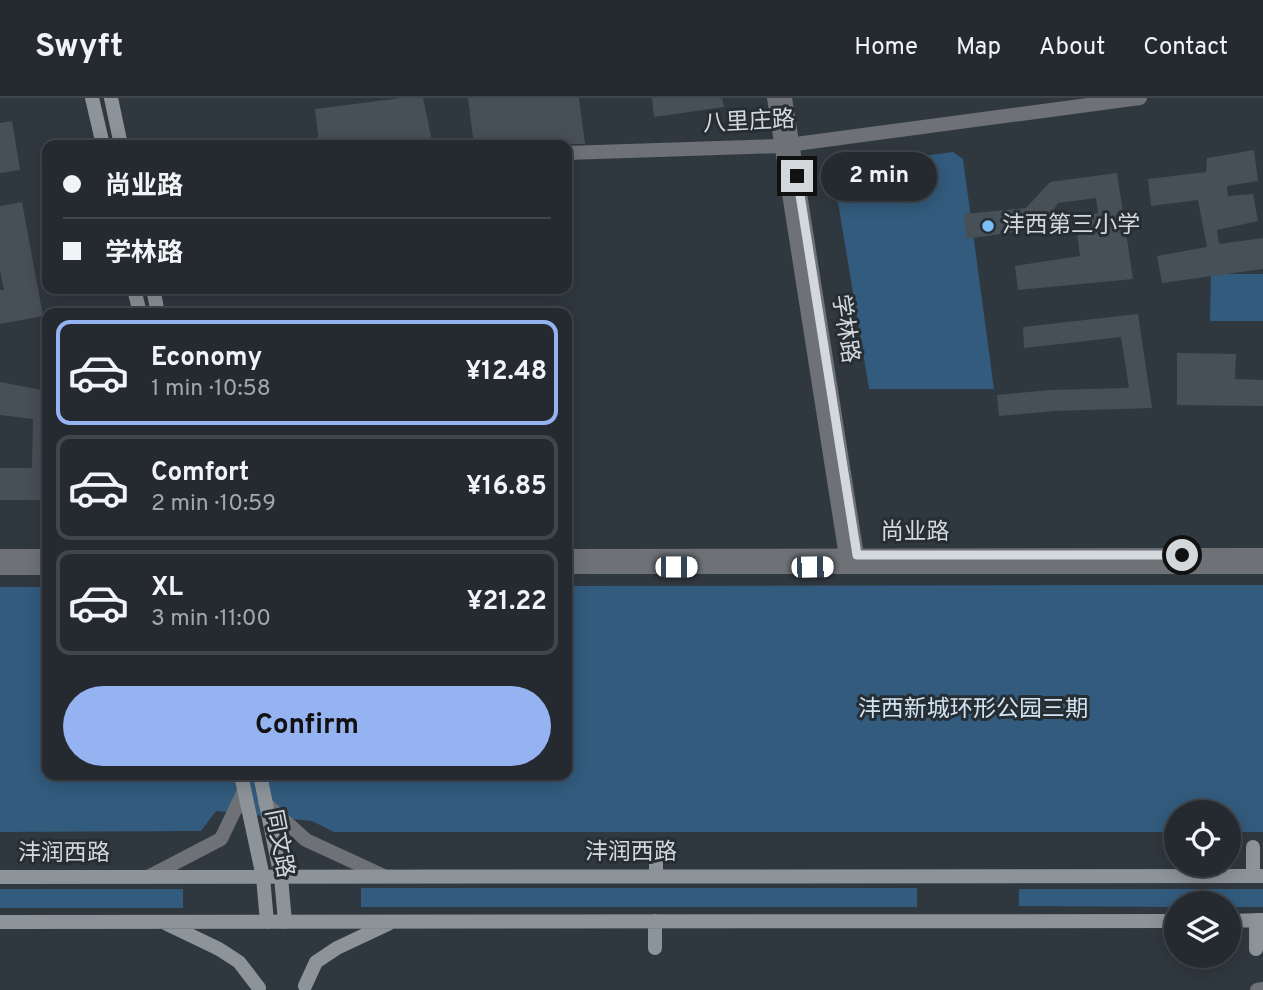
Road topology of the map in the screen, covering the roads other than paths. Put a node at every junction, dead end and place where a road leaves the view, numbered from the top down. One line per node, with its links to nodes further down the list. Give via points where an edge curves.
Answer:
1 (92, 98): 6 (main road)
2 (111, 98): 7 (main road)
3 (774, 98): 8 (street, 学林路)
4 (785, 98): 8 (street, 学林路)
5 (1140, 98): 8 (street, 八里庄路)
6 (102, 140)
7 (123, 140)
8 (787, 146): 9 (street, 八里庄路); 14 (street, 学林路)
9 (572, 153)
10 (1263, 555): 14 (street, 尚业路)
11 (0, 556): 12 (street)
12 (42, 556)
13 (572, 556): 14 (street, 尚业路)
14 (852, 561): 15 (street, 尚业路); 16 (street, 尚业路)
15 (572, 567)
16 (1263, 567)
17 (0, 568): 18 (street)
18 (42, 568)
19 (242, 780): 21 (main road, 同文路)
20 (261, 780): 22 (main road, 同文路)
21 (244, 791): 29 (street, via 221,839); 30 (main road, 同文路)
22 (265, 803): 25 (street, via 306,840); 31 (main road, 同文路)
23 (656, 847): 26 (main road)
24 (1253, 847): 27 (main road)
25 (384, 876): 26 (main road, 沣润西路); 31 (main road, 沣润西路)
26 (656, 876): 27 (main road, 沣润西路)
27 (1258, 876)
28 (0, 877): 29 (main road, 沣润西路)
29 (148, 877): 30 (main road, 沣润西路)
30 (263, 877): 31 (main road, 沣润西路); 39 (main road, 同文路)
31 (281, 877): 40 (main road, 同文路)
32 (1241, 920): 33 (main road)
33 (1260, 920): 42 (main road)
34 (393, 921): 35 (main road); 40 (main road); 43 (main road, via 316,962)
35 (655, 921): 36 (main road); 41 (main road)
36 (1164, 921)
37 (0, 922): 38 (main road)
38 (162, 922): 39 (main road); 44 (main road, via 239,962)
39 (267, 922): 40 (main road)
40 (285, 922)
41 (655, 948)
42 (1256, 948)
43 (305, 986)
44 (259, 988)
45 (1263, 989): 46 (street)
46 (1257, 990)

